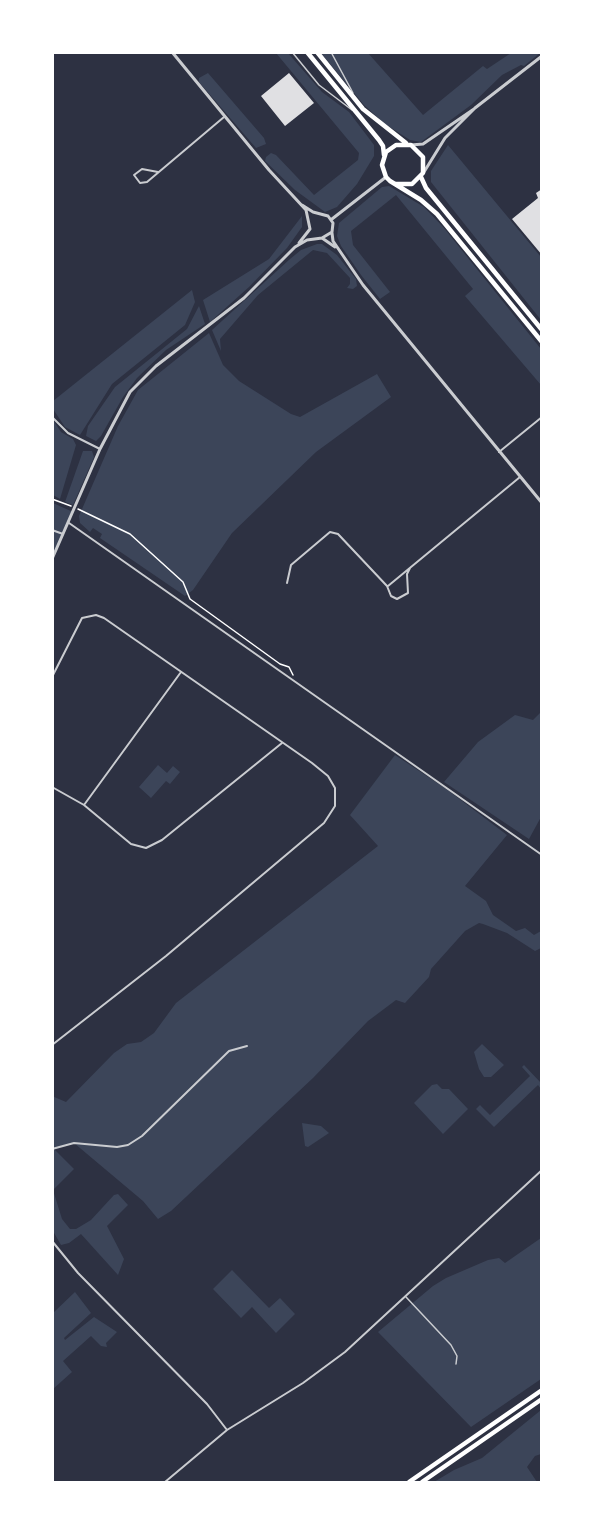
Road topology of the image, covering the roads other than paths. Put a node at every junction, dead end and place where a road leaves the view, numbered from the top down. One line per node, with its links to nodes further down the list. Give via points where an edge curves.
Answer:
1 (172, 52): 10 (street)
2 (292, 52): 9 (lane, via 319,85)
3 (307, 52): 9 (highway)
4 (317, 52): 8 (highway)
5 (331, 52): 8 (lane)
6 (542, 56): 7 (street)
7 (475, 108): 11 (street, via 423,144); 14 (street, via 445,138)
8 (363, 109): 11 (highway)
9 (358, 114): 12 (highway, via 383,146)
10 (224, 117): 13 (street); 17 (street)
11 (409, 145): 12 (highway, via 393,146); 14 (highway, via 423,157)
12 (384, 158): 15 (highway)
13 (158, 172): 13 (street, via 138,169 134,175 144,183)
14 (422, 175): 16 (highway, via 412,184); 26 (highway, via 426,188)
15 (386, 177): 16 (highway); 19 (street)
16 (396, 184): 27 (highway, via 437,214)
17 (302, 205): 18 (street); 20 (street)
18 (320, 214): 19 (street); 20 (street)
19 (332, 219): 22 (street)
20 (310, 224): 21 (street)
21 (310, 229): 23 (street); 24 (street)
22 (332, 232): 23 (street); 25 (street)
23 (321, 238): 24 (street, via 312,238); 25 (street)
24 (296, 247): 30 (street, via 244,298 141,380 119,409)
25 (338, 249): 31 (street, via 380,307)
26 (542, 330)
27 (542, 342)
28 (52, 417): 30 (street, via 68,433)
29 (542, 417): 31 (street)
30 (100, 449): 34 (street)
31 (499, 452): 32 (street)
32 (520, 477): 33 (street); 38 (street)
33 (542, 503)
34 (69, 523): 36 (street); 46 (street)
35 (52, 530): 36 (street)
36 (63, 534): 37 (street)
37 (52, 559)
38 (410, 568): 40 (street); 40 (street, via 404,598 391,596)
39 (287, 583): 40 (street, via 291,565 330,532 338,534)
40 (387, 586)
41 (181, 672): 42 (street, via 96,615 82,618 77,624); 43 (street); 45 (street)
42 (52, 677)
43 (282, 743): 45 (street, via 151,846 131,844); 49 (street, via 328,776 335,788 335,806 324,823 199,929)
44 (52, 787): 45 (street)
45 (84, 805)
46 (542, 855)
47 (52, 946): 48 (street)
48 (52, 965)
49 (52, 1045)
50 (247, 1046): 51 (street, via 229,1051 128,1145 74,1143)
51 (52, 1149)
52 (542, 1170): 54 (street)
53 (52, 1241): 58 (street)
54 (406, 1297): 55 (lane, via 451,1346 457,1356); 58 (street, via 319,1372)
55 (456, 1364)
56 (542, 1390): 60 (highway)
57 (542, 1399): 61 (highway)
58 (227, 1430): 59 (street)
59 (165, 1482)
60 (409, 1482)
61 (422, 1482)

